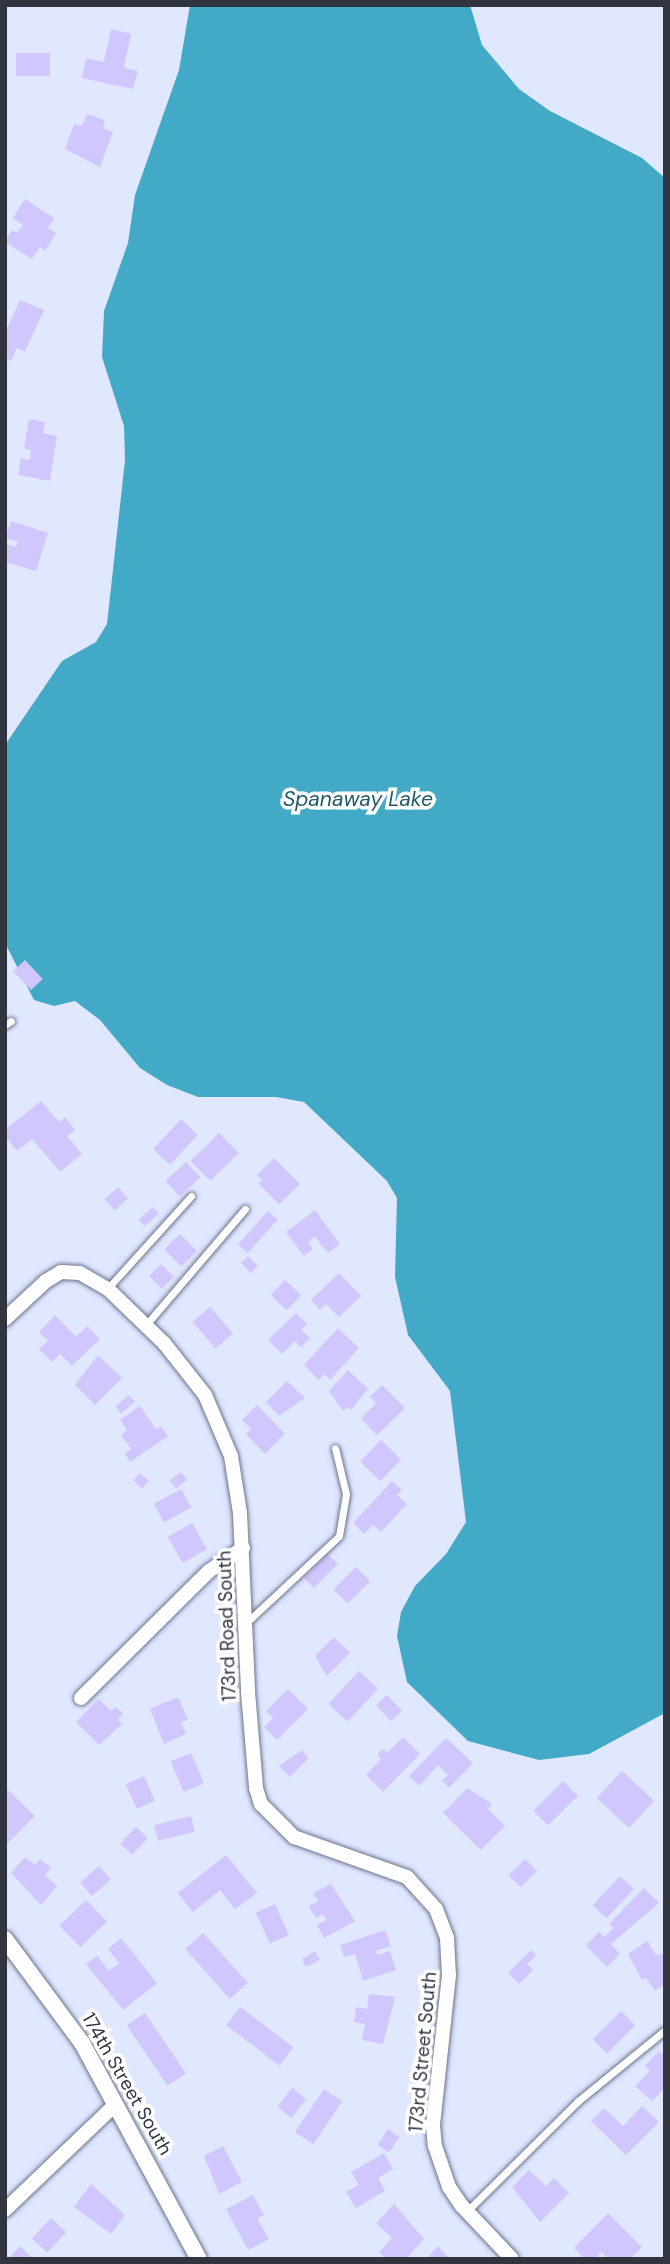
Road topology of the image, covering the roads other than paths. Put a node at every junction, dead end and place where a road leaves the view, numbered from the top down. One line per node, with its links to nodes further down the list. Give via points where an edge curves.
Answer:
1 (191, 1196): 3 (lane)
2 (245, 1209): 5 (lane)
3 (108, 1289): 4 (street, 173rd Road South, via 80,1273 61,1272); 5 (street, 173rd Road South)
4 (5, 1320)
5 (145, 1326): 7 (street, 173rd Road South, via 187,1371 218,1422 231,1456)
6 (335, 1448): 8 (lane, via 346,1494 339,1536)
7 (243, 1548): 8 (street, 173rd Road South); 9 (street, via 209,1571)
8 (246, 1623): 11 (street, 173rd Road South, via 256,1788 267,1814 294,1837 407,1877 436,1909)
9 (81, 1698)
10 (5, 1939): 13 (street, 174th Street South, via 82,2043)
11 (448, 1948): 15 (street, 173rd Street South, via 433,2125 449,2187)
12 (665, 2030): 15 (lane, via 578,2101)
13 (116, 2104): 14 (street); 16 (street, 174th Street South)
14 (5, 2210)
15 (467, 2211): 17 (street, 173rd Street South)
16 (199, 2259)
17 (512, 2259)

